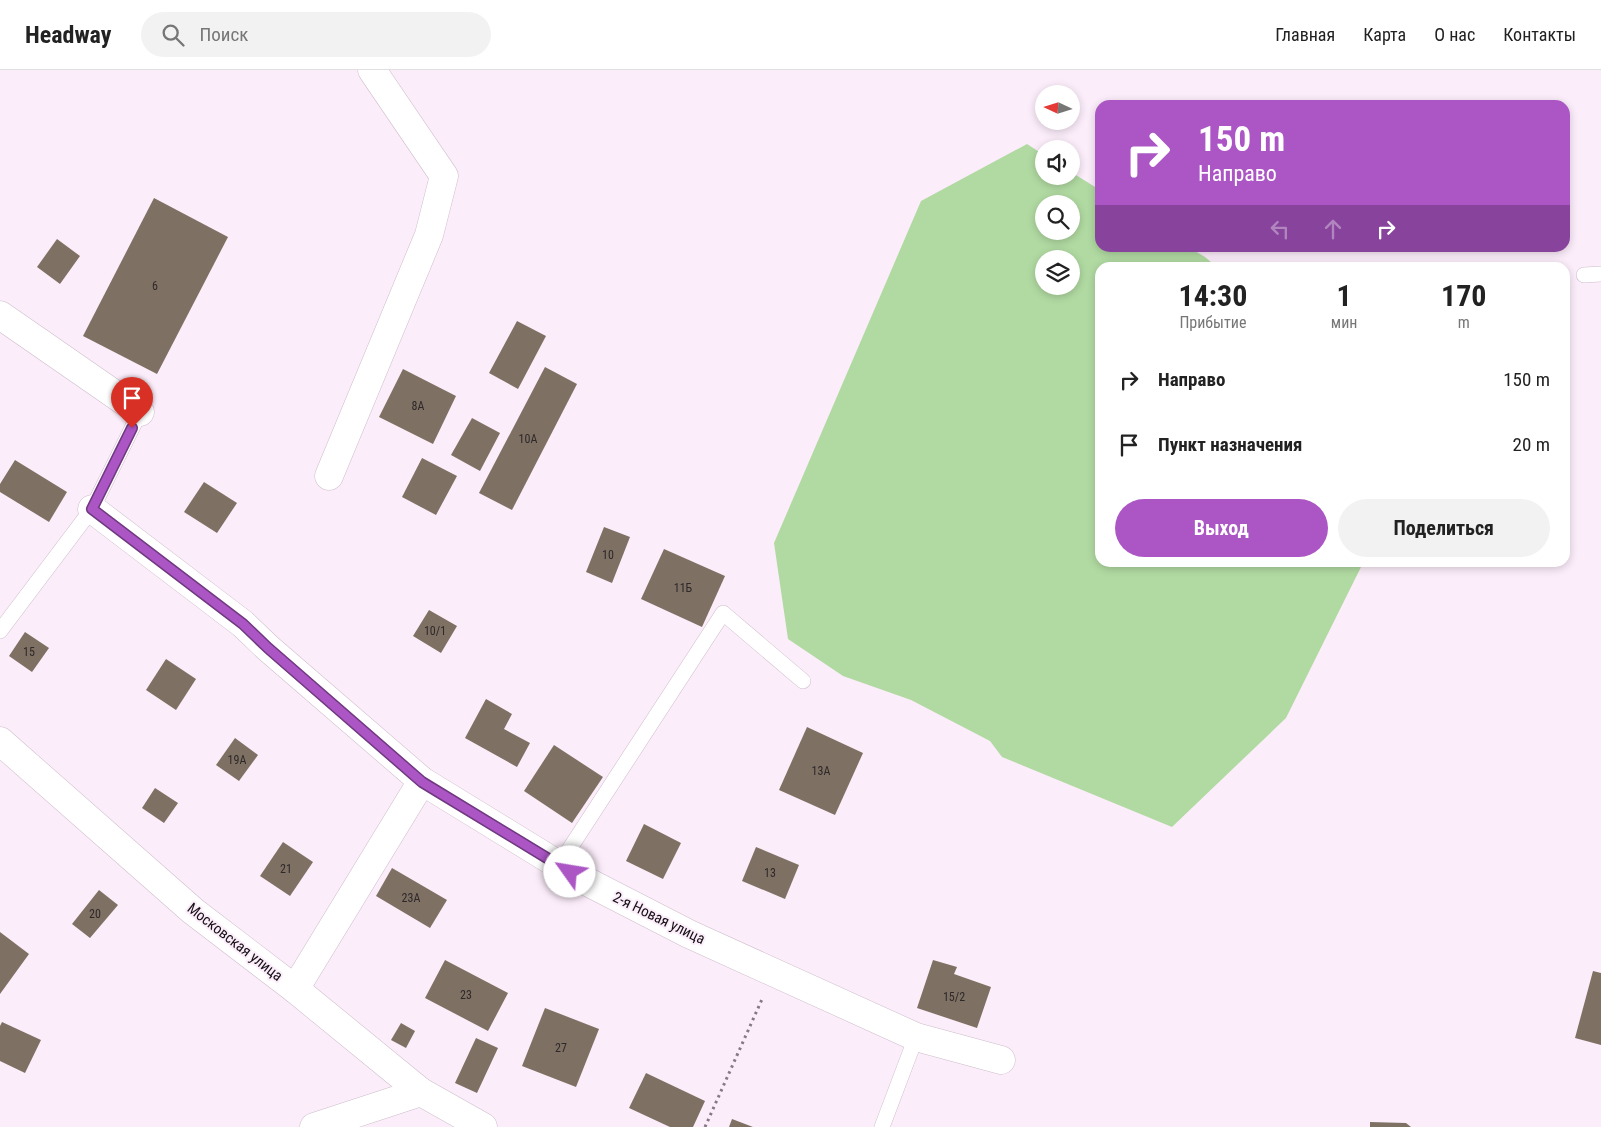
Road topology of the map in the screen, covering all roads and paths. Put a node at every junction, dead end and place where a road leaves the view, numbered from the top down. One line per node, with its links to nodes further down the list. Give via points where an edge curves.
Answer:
1 (372, 70): 6 (street, via 444,176 429,235)
2 (1601, 274): 3 (lane)
3 (1584, 275)
4 (0, 315): 5 (street)
5 (140, 412): 7 (lane)
6 (329, 476)
7 (92, 509): 8 (lane); 11 (street, 2-я Новая улица, via 243,624)
8 (0, 631)
9 (803, 681): 12 (lane, via 723,613)
10 (0, 740): 14 (street, Московская улица, via 193,911)
11 (422, 782): 12 (street, 2-я Новая улица); 14 (street)
12 (559, 866): 13 (street, 2-я Новая улица, via 689,934)
13 (774, 973): 15 (street, 2-я Новая улица); 20 (path)
14 (295, 989): 17 (street, Московская улица)
15 (916, 1037): 16 (street, 2-я Новая улица); 21 (lane)
16 (1001, 1060)
17 (421, 1092): 18 (street); 19 (street, Московская улица)
18 (314, 1127)
19 (483, 1127)
20 (705, 1127)
21 (882, 1127)

